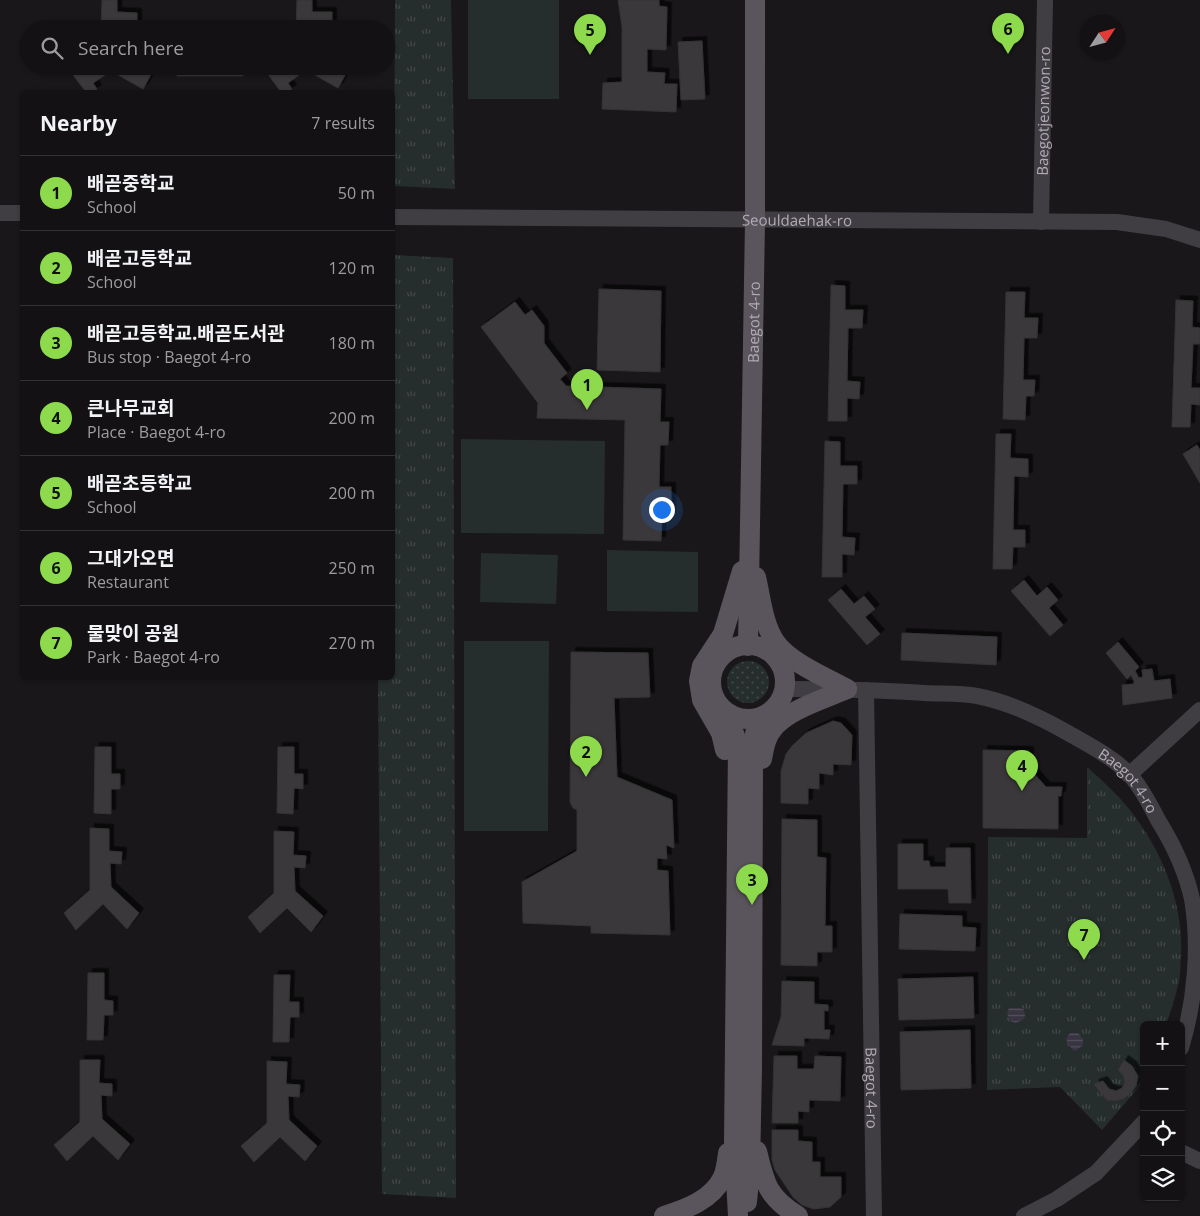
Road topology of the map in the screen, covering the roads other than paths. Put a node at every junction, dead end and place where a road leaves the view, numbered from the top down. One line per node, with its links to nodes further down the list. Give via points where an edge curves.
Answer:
1 (755, 0): 6 (main road, Baegot 4-ro)
2 (1045, 0): 7 (street, Baegotjeonwon-ro)
3 (0, 213): 4 (street)
4 (20, 213)
5 (395, 217): 6 (street, Seouldaehak-ro)
6 (755, 221): 7 (street, Seouldaehak-ro); 9 (main road, Baegot 4-ro)
7 (1042, 222): 8 (street, Seouldaehak-ro, via 1125,223 1166,229)
8 (1200, 240)
9 (749, 548): 10 (main road, Baegot 4-ro); 12 (main road, via 768,627 776,643 795,661); 17 (main road, via 723,634 702,666 700,681 702,700 721,733)
10 (748, 646): 11 (main road, via 765,649 775,656 782,666); 14 (main road, via 731,650 714,668 711,680 713,693)
11 (785, 689): 12 (street, Baegot 4-ro); 15 (main road, via 774,710)
12 (856, 690): 16 (street, Baegot 4-ro, via 977,696 1016,708 1055,725); 17 (main road, via 796,711 772,728 766,739); 27 (street, Baegot 4-ro)
13 (1200, 710): 16 (street)
14 (727, 713): 15 (main road, via 751,720); 17 (main road, via 738,745)
15 (763, 717): 17 (main road, via 755,732)
16 (1129, 774): 18 (street, Baegot 4-ro, via 1166,835 1192,900 1197,954)
17 (744, 832): 19 (main road, via 752,971)
18 (1185, 1036)
19 (742, 1120): 23 (main road, via 718,1184 702,1201); 24 (main road); 25 (main road, via 750,1168); 26 (main road, via 767,1188)
20 (1140, 1130): 28 (street, via 1096,1173)
21 (1185, 1154): 22 (street)
22 (1200, 1161)
23 (664, 1216)
24 (738, 1216)
25 (744, 1216)
26 (798, 1216)
27 (874, 1216)
28 (1024, 1216)

